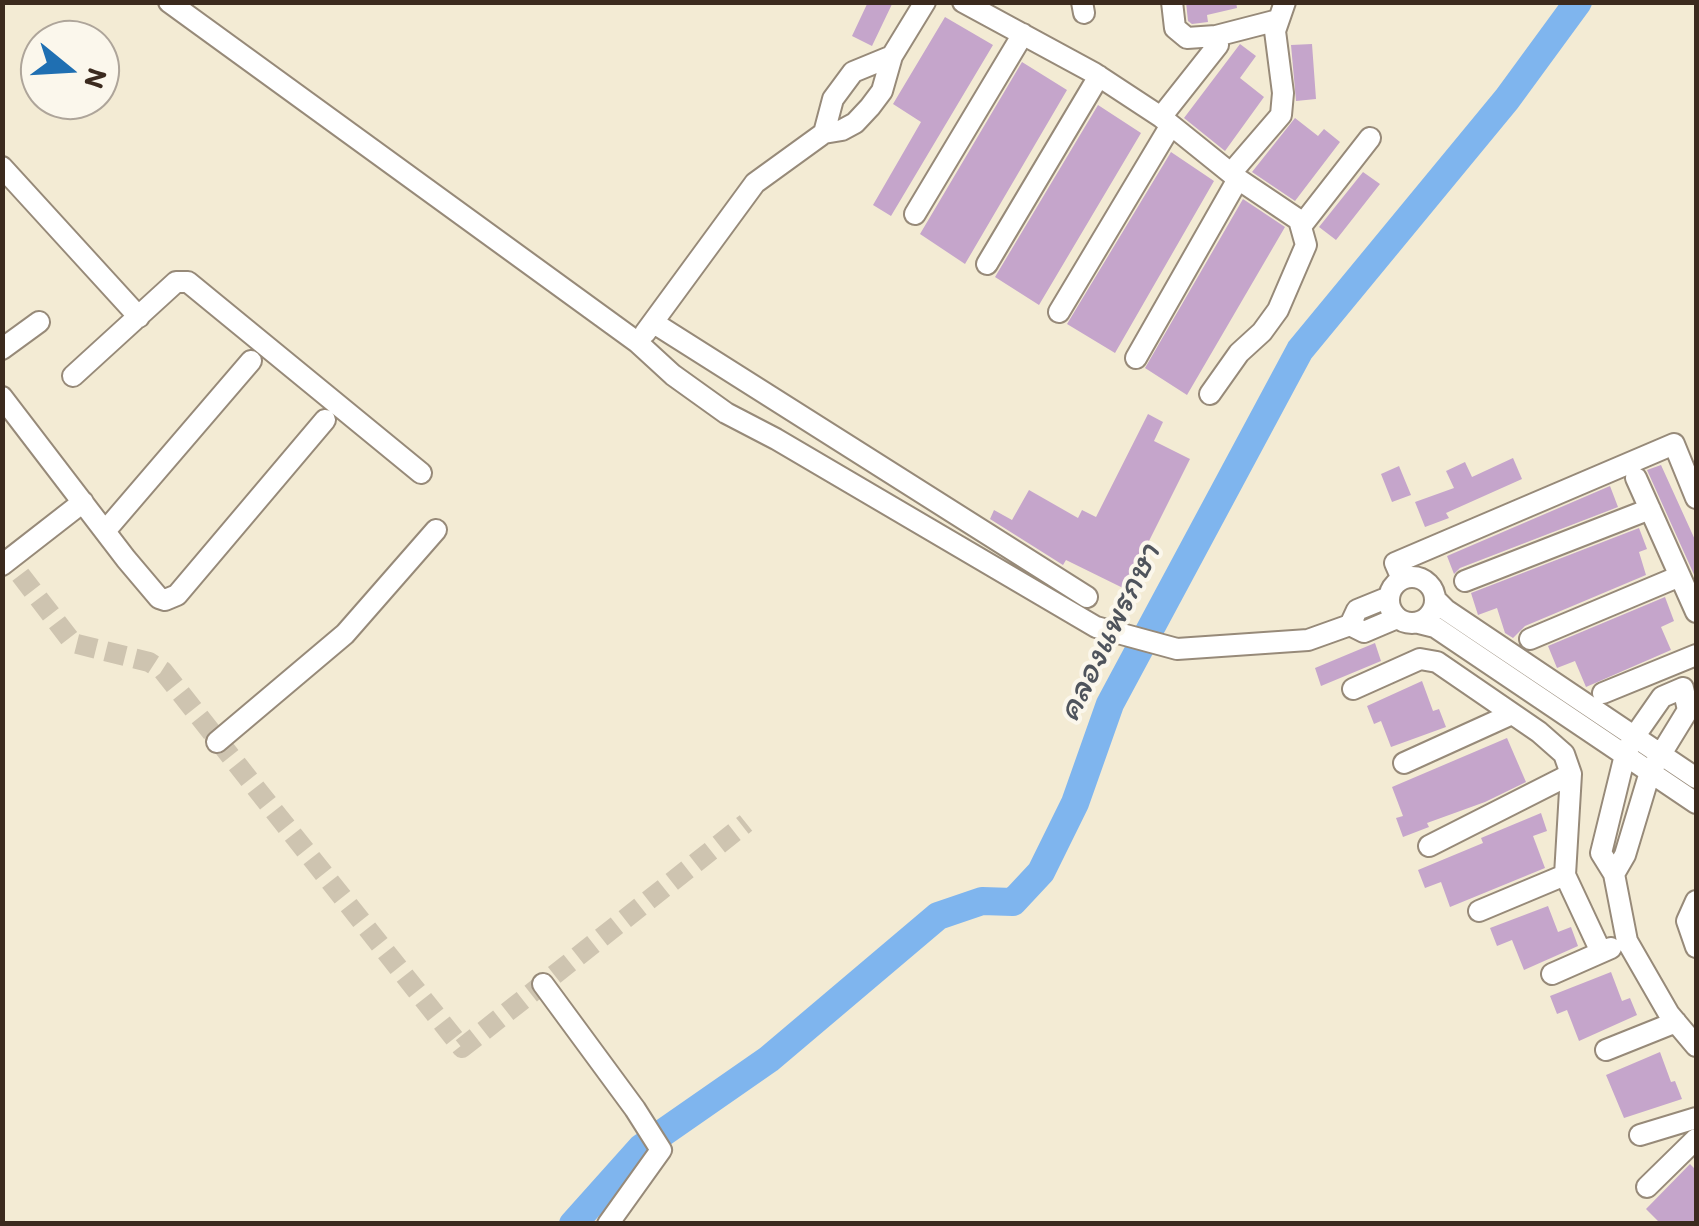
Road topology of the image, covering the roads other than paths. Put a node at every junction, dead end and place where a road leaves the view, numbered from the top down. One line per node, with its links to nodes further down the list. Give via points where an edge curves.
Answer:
1 (169, 2): 22 (street)
2 (925, 2): 8 (street)
3 (963, 2): 6 (street)
4 (1172, 2): 7 (street, via 1175,28 1187,38)
5 (1282, 11): 7 (street); 14 (street, via 1275,31 1281,114)
6 (1022, 34): 9 (street); 15 (street)
7 (1216, 36): 10 (street, via 1218,45)
8 (892, 56): 11 (street, via 853,72 833,99); 11 (street, via 870,108 842,130)
9 (1099, 76): 10 (street); 17 (street)
10 (1166, 121): 14 (street); 18 (street)
11 (824, 133): 21 (street, via 754,184)
12 (1370, 138): 16 (street)
13 (2, 167): 19 (street)
14 (1234, 176): 16 (street); 24 (street)
15 (915, 214)
16 (1302, 225): 27 (street, via 1306,245 1278,310)
17 (987, 264)
18 (1059, 312)
19 (139, 317): 26 (street); 30 (street, via 176,282 192,284)
20 (39, 322): 23 (street)
21 (654, 323): 22 (street); 41 (street)
22 (637, 342): 46 (street, via 726,412 1096,626 1177,649 1308,640)
23 (2, 349)
24 (1136, 358)
25 (251, 360): 35 (street)
26 (73, 376)
27 (1210, 394)
28 (2, 397): 33 (street)
29 (325, 420): 35 (street, via 170,599 159,598)
30 (420, 473)
31 (1636, 478): 34 (street)
32 (1696, 498): 40 (street, via 1674,444 1395,564)
33 (82, 502): 35 (street); 37 (street)
34 (1650, 510): 38 (street); 39 (street)
35 (106, 530)
36 (436, 530): 53 (street, via 345,634)
37 (2, 565)
38 (1680, 576): 43 (street); 47 (street)
39 (1465, 581)
40 (1396, 588): 42 (street, via 1424,580); 44 (street); 46 (street, via 1356,610)
41 (1087, 596)
42 (1435, 599): 45 (street); 54 (street)
43 (1696, 612)
44 (1396, 618): 45 (street); 46 (street, via 1364,632)
45 (1419, 623): 54 (street)
46 (1350, 624)
47 (1530, 639)
48 (1696, 655): 51 (street)
49 (1690, 681): 54 (street, via 1662,697); 56 (street, via 1688,710)
50 (1353, 689): 52 (street, via 1420,659 1437,662)
51 (1604, 693)
52 (1512, 714): 55 (street); 57 (street, via 1564,754)
53 (217, 742)
54 (1630, 746): 56 (street); 62 (street, via 1601,854)
55 (1404, 763)
56 (1656, 763): 58 (street); 59 (street); 62 (street)
57 (1571, 774): 60 (street); 61 (street)
58 (1696, 778)
59 (1696, 803)
60 (1429, 846)
61 (1565, 874): 64 (street); 67 (street)
62 (1614, 874): 65 (street)
63 (1696, 901): 66 (street, via 1687,921)
64 (1479, 911)
65 (1627, 941): 67 (street); 70 (street)
66 (1696, 947)
67 (1602, 952): 68 (street)
68 (1552, 974)
69 (543, 984): 77 (street, via 659,1146)
70 (1676, 1022): 71 (street); 72 (street)
71 (1696, 1046)
72 (1606, 1050)
73 (1696, 1118): 74 (street)
74 (1640, 1135)
75 (1696, 1138): 76 (street)
76 (1647, 1187)
77 (608, 1224)

